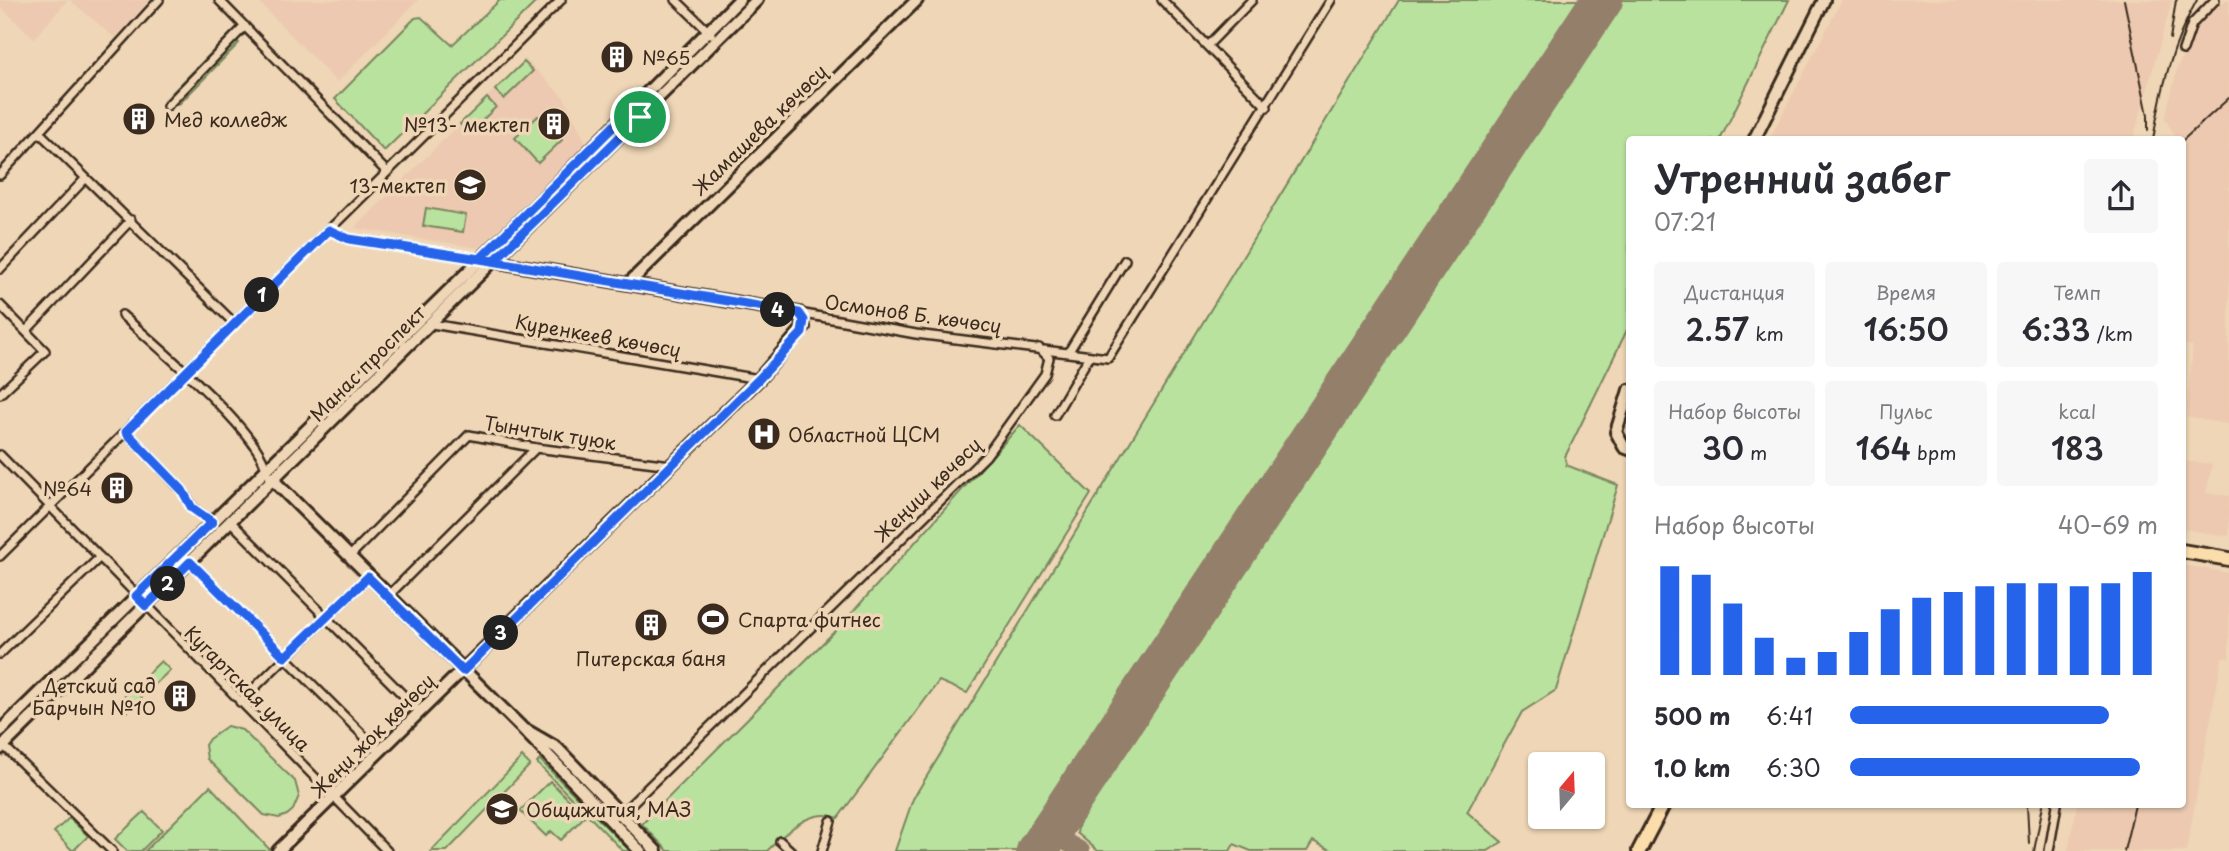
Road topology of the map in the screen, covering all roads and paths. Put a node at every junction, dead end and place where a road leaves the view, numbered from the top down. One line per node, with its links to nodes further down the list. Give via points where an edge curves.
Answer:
1 (159, 0): 22 (street)
2 (219, 0): 13 (street)
3 (561, 0): 24 (street)
4 (676, 0): 14 (street)
5 (739, 0): 14 (main road)
6 (757, 0): 15 (main road)
7 (917, 0): 35 (main road, Жамашева көчөсү)
8 (1252, 0): 16 (street)
9 (1331, 0): 19 (street)
10 (1824, 0): 23 (main road)
11 (2216, 0): 17 (street, via 2192,24)
12 (1164, 1): 16 (street)
13 (245, 26): 18 (street); 24 (street)
14 (708, 31): 15 (street); 20 (main road)
15 (716, 40): 21 (main road)
16 (1207, 46): 19 (street)
17 (2183, 50)
18 (167, 106)
19 (1267, 107): 46 (street, via 1116,349 1108,358)
20 (632, 108): 21 (main road); 26 (main road)
21 (640, 117): 26 (main road)
22 (40, 133): 25 (street); 27 (street)
23 (1756, 136)
24 (386, 171): 30 (street)
25 (0, 175)
26 (574, 175): 28 (main road)
27 (86, 178): 29 (street); 34 (street)
28 (541, 208): 31 (main road); 33 (main road, Манас проспект)
29 (131, 220): 39 (street); 42 (street)
30 (329, 230): 31 (street, Осмонов Б. көчөсү, via 349,239); 39 (street)
31 (480, 259): 33 (main road, Осмонов Б. көчөсү); 41 (main road)
32 (1125, 260): 45 (street)
33 (494, 261): 35 (main road, Осмонов Б. көчөсү); 40 (main road, Манас проспект)
34 (0, 268)
35 (628, 284): 37 (main road, Осмонов Б. көчөсү)
36 (0, 305): 42 (street)
37 (799, 313): 44 (street, Осмонов Б. көчөсү, via 916,334); 48 (main road, Жеңи жок көчөсү, via 804,320 802,333)
38 (122, 315): 47 (street)
39 (234, 323): 47 (street)
40 (432, 324): 43 (main road, Манас проспект); 48 (street, Куренкеев көчөсү)
41 (409, 329): 43 (main road); 49 (main road)
42 (26, 331): 50 (street, via 45,351)
43 (417, 338): 52 (main road, Манас проспект)
44 (1038, 348): 45 (street); 88 (street, Жеңиш көчөсү, via 1049,358 1045,374 986,456)
45 (1068, 353): 46 (street)
46 (1089, 357): 53 (street)
47 (185, 375): 54 (street); 59 (street, via 235,423 263,459)
48 (759, 379): 58 (main road, Жеңи жок көчөсү)
49 (345, 392): 52 (main road); 59 (main road)
50 (0, 394)
51 (1626, 400): 56 (main road, via 1616,432)
52 (354, 401): 60 (main road, Манас проспект)
53 (1055, 415)
54 (126, 432): 61 (street); 62 (street, via 182,490 192,508)
55 (536, 448): 58 (street, Тынчтык туюк); 67 (street, Тынчтык туюк, via 470,435); 73 (street)
56 (1626, 448)
57 (0, 455): 61 (street, Кугартская улица)
58 (671, 465): 78 (main road, Жеңи жок көчөсү)
59 (266, 470): 60 (main road); 62 (main road)
60 (273, 482): 63 (main road, Манас проспект); 67 (main road)
61 (50, 506): 66 (street); 68 (street, Кугартская улица)
62 (212, 522): 64 (street); 72 (main road)
63 (231, 522): 64 (main road, Манас проспект); 75 (street)
64 (223, 530): 70 (main road, Манас проспект)
65 (2186, 552): 69 (main road)
66 (0, 556)
67 (349, 557): 71 (main road)
68 (100, 558): 72 (street, Кугартская улица); 76 (street)
69 (2229, 559)
70 (190, 562): 74 (main road, Манас проспект); 77 (street)
71 (368, 577): 73 (main road); 75 (street)
72 (136, 596): 74 (street, Кугартская улица); 82 (main road)
73 (388, 596): 78 (main road)
74 (146, 606): 79 (street, Кугартская улица); 83 (main road, Манас проспект)
75 (327, 617): 77 (street); 80 (street)
76 (0, 654)
77 (285, 657): 79 (street); 84 (street)
78 (463, 671): 80 (main road, Жеңи жок көчөсү); 81 (main road)
79 (240, 702): 85 (street, Кугартская улица)
80 (420, 712): 84 (main road, Жеңи жок көчөсү)
81 (521, 727): 88 (main road, via 557,748); 94 (main road)
82 (0, 731)
83 (1, 746): 91 (street)
84 (380, 752): 85 (main road, Жеңи жок көчөсү)
85 (335, 798): 92 (main road, Жеңи жок көчөсү); 93 (street, Кугартская улица)
86 (1661, 808): 98 (main road)
87 (2056, 808): 99 (street)
88 (620, 809): 95 (main road, via 626,822)
89 (831, 821): 97 (street)
90 (780, 841): 96 (street)
91 (112, 851)
92 (278, 851)
93 (387, 851)
94 (640, 851)
95 (656, 851)
96 (791, 851)
97 (822, 851)
98 (1639, 851)
99 (2049, 851)

